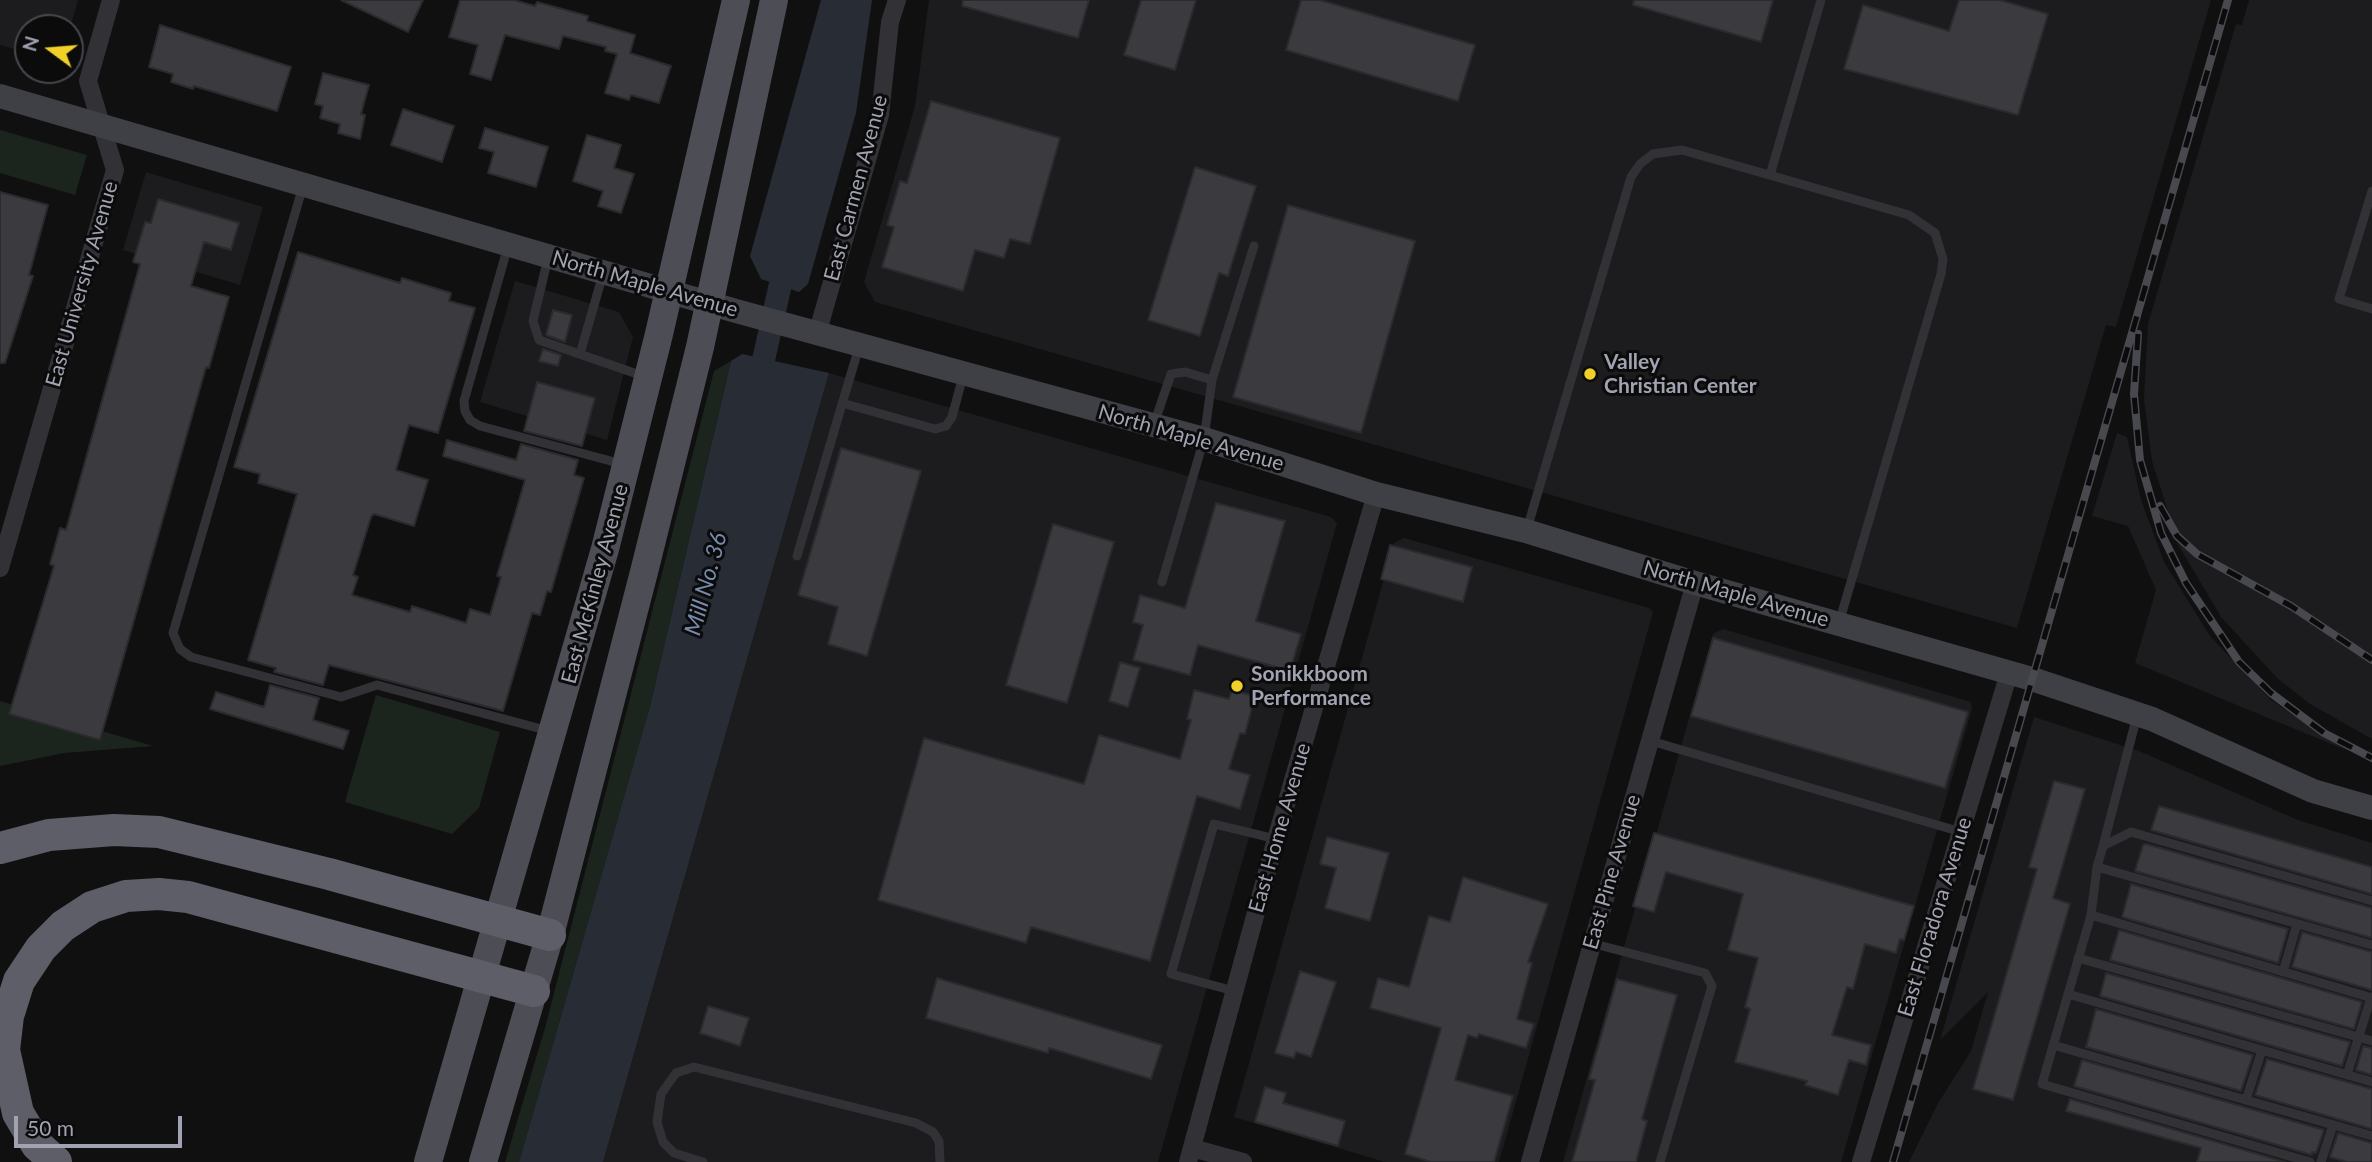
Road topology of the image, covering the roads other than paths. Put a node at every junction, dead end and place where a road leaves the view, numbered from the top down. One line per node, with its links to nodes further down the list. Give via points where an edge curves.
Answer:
1 (111, 0): 7 (street, East University Avenue, via 88,81)
2 (736, 0): 15 (main road, East McKinley Avenue)
3 (774, 0): 16 (main road, East McKinley Avenue)
4 (897, 0): 18 (street, East Carmen Avenue, via 890,22 880,115)
5 (1821, 0): 8 (lane)
6 (0, 96): 7 (street, North Maple Avenue)
7 (101, 125): 9 (street, North Maple Avenue); 31 (street, East University Avenue, via 115,170)
8 (1770, 175): 29 (lane, via 1682,150 1653,154 1631,177); 34 (lane, via 1915,219 1935,233 1943,259)
9 (303, 184): 11 (street, North Maple Avenue); 37 (lane, via 173,633 180,649 191,657 341,698 377,685)
10 (2372, 191): 17 (lane, via 2339,299)
11 (509, 244): 13 (street, North Maple Avenue); 27 (lane, via 464,401 465,411 480,426)
12 (1254, 246): 23 (lane)
13 (549, 256): 14 (street, North Maple Avenue); 20 (lane, via 533,321 535,333 539,340)
14 (604, 272): 15 (street, North Maple Avenue); 20 (lane)
15 (669, 291): 16 (street, North Maple Avenue); 22 (main road, East McKinley Avenue)
16 (709, 303): 18 (street, North Maple Avenue); 49 (main road, East McKinley Avenue)
17 (2372, 309)
18 (817, 334): 19 (street, North Maple Avenue)
19 (859, 345): 21 (street, North Maple Avenue); 24 (lane)
20 (580, 354): 22 (lane)
21 (964, 374): 24 (lane, via 952,417 946,426 935,429); 25 (street, North Maple Avenue)
22 (648, 378): 27 (main road, East McKinley Avenue)
23 (1212, 380): 25 (lane, via 1185,372 1171,374); 26 (lane)
24 (842, 403): 30 (lane)
25 (1153, 426): 26 (street, North Maple Avenue)
26 (1204, 439): 28 (street, North Maple Avenue); 32 (lane)
27 (627, 465): 37 (main road, East McKinley Avenue)
28 (1376, 495): 29 (street, North Maple Avenue); 41 (street, East Home Avenue)
29 (1526, 531): 33 (street, North Maple Avenue)
30 (797, 556)
31 (0, 568)
32 (1162, 582)
33 (1695, 583): 34 (street, North Maple Avenue); 38 (street, East Pine Avenue)
34 (1839, 624): 35 (street, North Maple Avenue)
35 (2009, 673): 36 (street, North Maple Avenue); 40 (street, East Floradora Avenue)
36 (2138, 714): 39 (street, North Maple Avenue, via 2313,791); 42 (lane)
37 (554, 733): 47 (main road, East McKinley Avenue)
38 (1651, 741): 40 (lane); 50 (street, East Pine Avenue)
39 (2372, 808)
40 (1961, 832): 77 (street, East Floradora Avenue)
41 (1276, 839): 56 (street, East Home Avenue); 56 (lane, via 1214,824 1171,974)
42 (2103, 846): 44 (lane); 45 (lane, via 2130,832)
43 (0, 848): 47 (highway, via 48,835 159,832)
44 (2097, 867): 46 (lane); 48 (lane)
45 (2372, 901)
46 (2091, 915): 52 (lane); 53 (lane)
47 (499, 921): 49 (highway); 54 (main road, East McKinley Avenue)
48 (2297, 924): 51 (lane); 53 (lane)
49 (550, 935): 55 (main road, East McKinley Avenue)
50 (1591, 943): 75 (street, East Pine Avenue); 76 (lane, via 1705,972 1712,986)
51 (2372, 945)
52 (2078, 958): 57 (lane); 59 (lane)
53 (2283, 972): 58 (lane)
54 (483, 976): 55 (highway); 69 (highway, via 188,897 126,897 92,907 41,948 19,981 8,1016 4,1050 18,1113 37,1145); 70 (main road, East McKinley Avenue)
55 (534, 990): 71 (main road, East McKinley Avenue)
56 (1234, 991): 68 (street, East Home Avenue)
57 (2068, 995): 61 (lane); 62 (lane)
58 (2371, 998): 59 (lane)
59 (2358, 1037): 60 (lane); 63 (lane)
60 (2372, 1041)
61 (2053, 1045): 65 (lane); 78 (lane, via 2042,1084)
62 (2262, 1050): 63 (lane); 65 (lane)
63 (2347, 1075): 64 (lane)
64 (2372, 1082)
65 (2246, 1100): 66 (lane)
66 (2333, 1125): 67 (lane); 79 (lane)
67 (2372, 1136)
68 (1190, 1155): 74 (street)
69 (56, 1162)
70 (428, 1162)
71 (483, 1162)
72 (703, 1162): 73 (lane, via 674,1153 663,1142 657,1122 662,1094 676,1073 694,1067 916,1123 939,1141)
73 (940, 1162)
74 (1243, 1162)
75 (1530, 1162)
76 (1660, 1162)
77 (1861, 1162)
78 (2309, 1162)
79 (2321, 1162)

